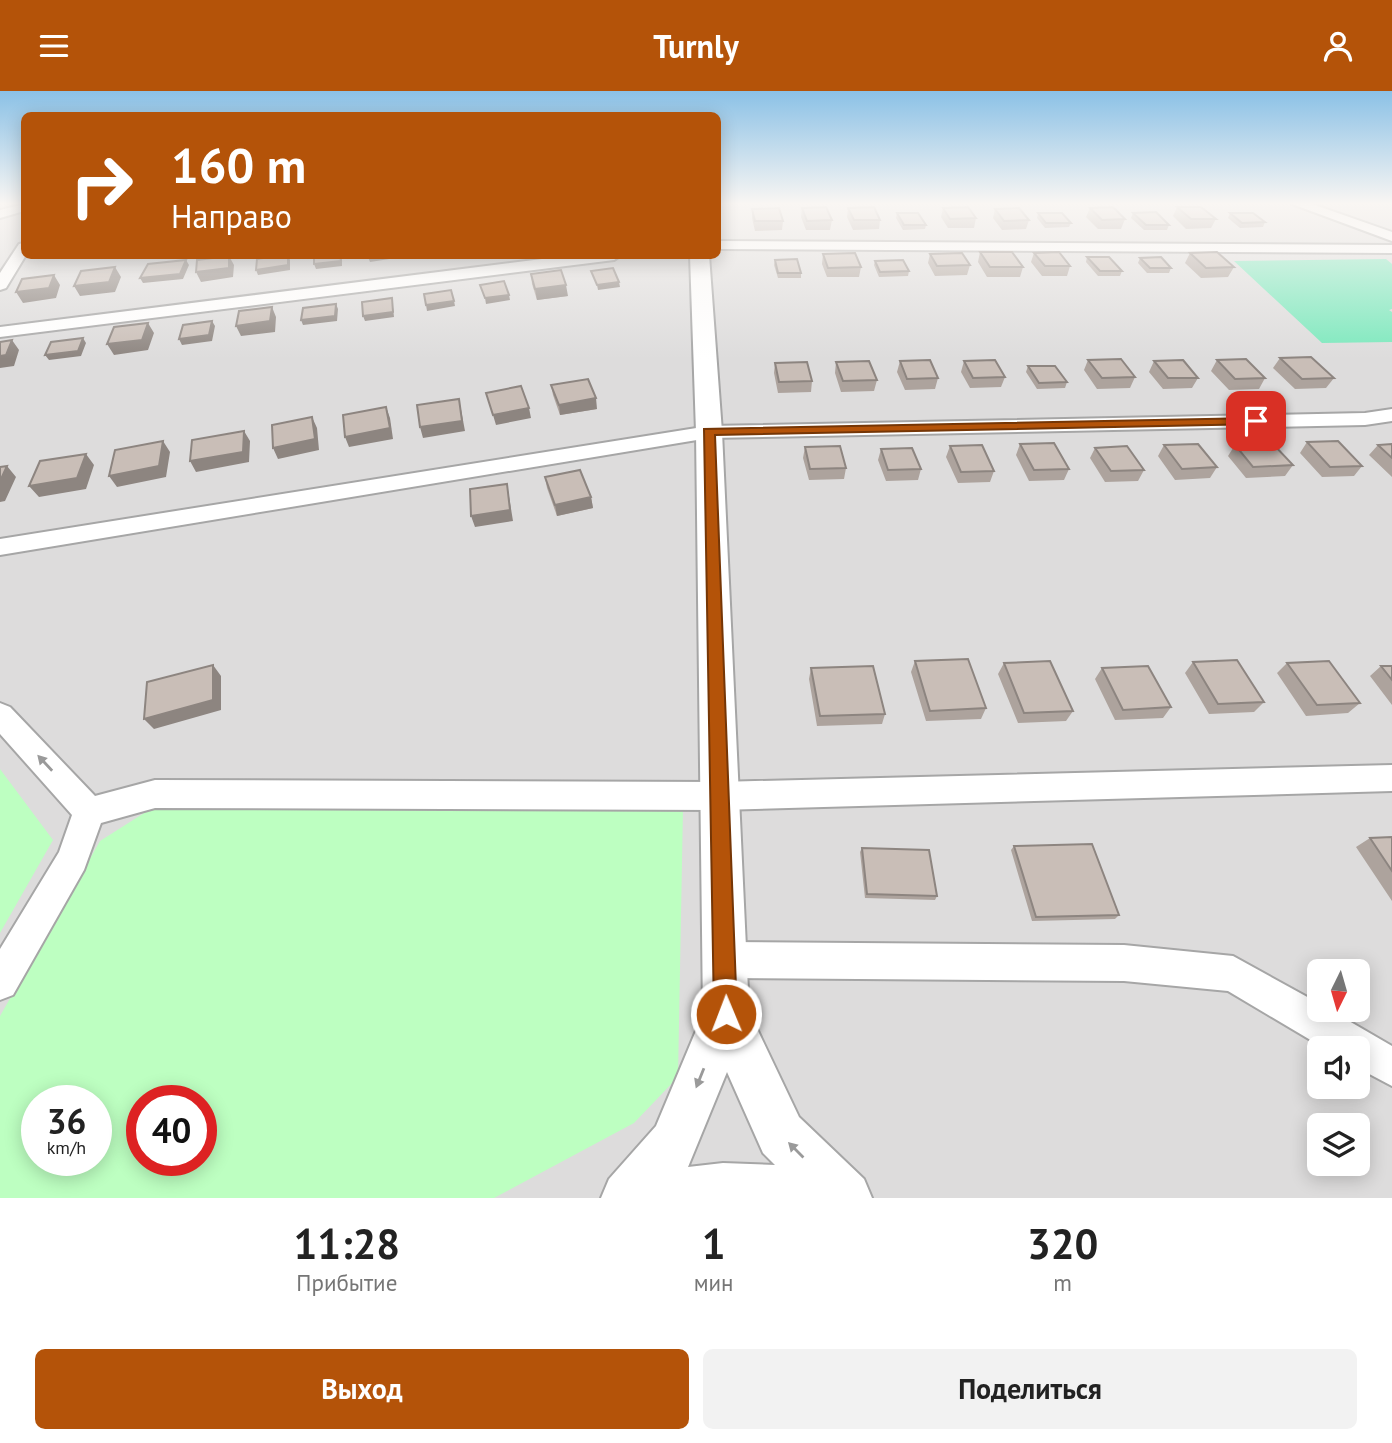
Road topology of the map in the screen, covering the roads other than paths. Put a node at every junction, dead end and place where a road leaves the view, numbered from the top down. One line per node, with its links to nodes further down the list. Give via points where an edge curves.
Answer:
1 (19, 256): 4 (street)
2 (582, 259): 5 (street)
3 (699, 259): 7 (street)
4 (0, 285)
5 (0, 332)
6 (1392, 415): 7 (street, via 1337,420)
7 (709, 432): 8 (street); 11 (street)
8 (0, 547)
9 (0, 715): 12 (street, one-way to 9)
10 (1392, 778): 11 (street)
11 (719, 796): 12 (street, via 155,794); 13 (street)
12 (89, 811): 14 (street, via 72,859)
13 (725, 960): 15 (street); 16 (street, via 1124,963 1233,974)
14 (0, 982)
15 (726, 1014): 17 (street, one-way to 17, via 674,1144); 20 (street, one-way to 15, via 781,1135)
16 (1392, 1067)
17 (628, 1198)
18 (673, 1198): 19 (street, via 692,1192 774,1190)
19 (808, 1198)
20 (845, 1198)

